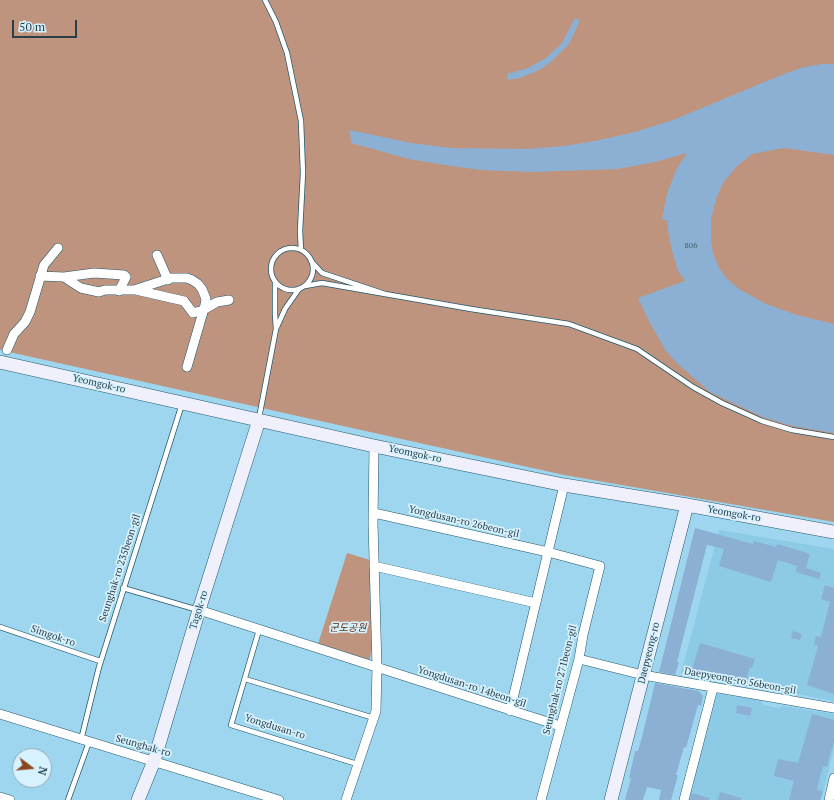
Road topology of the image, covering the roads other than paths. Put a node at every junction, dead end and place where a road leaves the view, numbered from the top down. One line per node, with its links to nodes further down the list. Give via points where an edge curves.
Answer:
1 (265, 0): 3 (lane, via 287,53 301,121)
2 (58, 248): 6 (street, via 44,265)
3 (301, 250): 5 (lane); 9 (lane, via 288,248 276,256 271,269)
4 (157, 255): 8 (street)
5 (311, 261): 10 (lane, via 312,275); 14 (lane, via 322,273)
6 (40, 276): 7 (street); 18 (street, via 30,312 14,334)
7 (64, 277): 13 (street, via 81,288 100,292); 13 (street, via 94,273 124,275 126,277)
8 (168, 280): 12 (street); 16 (street, via 187,278 198,284 206,299)
9 (275, 281): 11 (lane, via 286,289); 17 (lane)
10 (305, 286): 11 (lane); 14 (lane, via 322,283)
11 (299, 289): 17 (lane, via 285,308)
12 (134, 290): 13 (street); 16 (street, via 184,301 193,313)
13 (119, 291)
14 (385, 294): 23 (lane, via 569,324 637,349 693,387 756,418 792,430)
15 (229, 300): 16 (street, via 217,302)
16 (203, 310): 20 (street)
17 (276, 329): 22 (lane)
18 (7, 350)
19 (0, 362): 21 (main road, Yeomgok-ro)
20 (187, 367)
21 (182, 403): 22 (main road, Yeomgok-ro); 32 (lane, Seunghak-ro 235beon-gil)
22 (259, 420): 24 (main road, Yeomgok-ro); 34 (main road, Tagok-ro)
23 (834, 437)
24 (374, 446): 25 (main road, Yeomgok-ro); 27 (street)
25 (564, 485): 26 (main road, Yeomgok-ro); 29 (street)
26 (687, 505): 28 (main road, Yeomgok-ro); 40 (main road, Daepyeong-ro)
27 (374, 513): 29 (street, Yongdusan-ro 26beon-gil); 30 (street)
28 (834, 532)
29 (548, 552): 31 (street, Yongdusan-ro 26beon-gil); 33 (street)
30 (374, 566): 33 (street); 39 (street)
31 (600, 566): 37 (street, Seunghak-ro 271beon-gil)
32 (123, 588): 34 (lane); 38 (lane, Seunghak-ro 235beon-gil)
33 (536, 603): 44 (street)
34 (199, 610): 36 (street, Yongdusan-ro 14beon-gil); 49 (main road, Tagok-ro)
35 (0, 628): 38 (lane, Simgok-ro)
36 (259, 630): 39 (street, Yongdusan-ro 14beon-gil); 41 (lane, Yongdusan-ro)
37 (579, 659): 40 (street, Daepyeong-ro 56beon-gil); 47 (street, Seunghak-ro 271beon-gil)
38 (100, 661): 48 (lane, Seunghak-ro 235beon-gil)
39 (377, 667): 44 (street, Yongdusan-ro 14beon-gil); 46 (street)
40 (643, 676): 42 (street, Daepyeong-ro 56beon-gil); 59 (main road, Daepyeong-ro)
41 (245, 679): 46 (lane); 50 (lane, Yongdusan-ro, via 232,725)
42 (713, 688): 43 (street, Daepyeong-ro 56beon-gil); 60 (street)
43 (834, 708)
44 (510, 711): 47 (street, Yongdusan-ro 14beon-gil)
45 (0, 714): 48 (street, Seunghak-ro)
46 (374, 718): 50 (street)
47 (560, 726): 58 (street, Seunghak-ro 271beon-gil)
48 (85, 741): 49 (street, Seunghak-ro); 54 (lane, Seunghak-ro 235beon-gil)
49 (154, 761): 55 (main road, Tagok-ro); 56 (street, Seunghak-ro)
50 (358, 764): 57 (street)
51 (834, 778): 61 (street)
52 (0, 797): 53 (street)
53 (10, 800)
54 (68, 800)
55 (138, 800)
56 (279, 800)
57 (346, 800)
58 (542, 800)
59 (611, 800)
60 (684, 800)
61 (829, 800)

